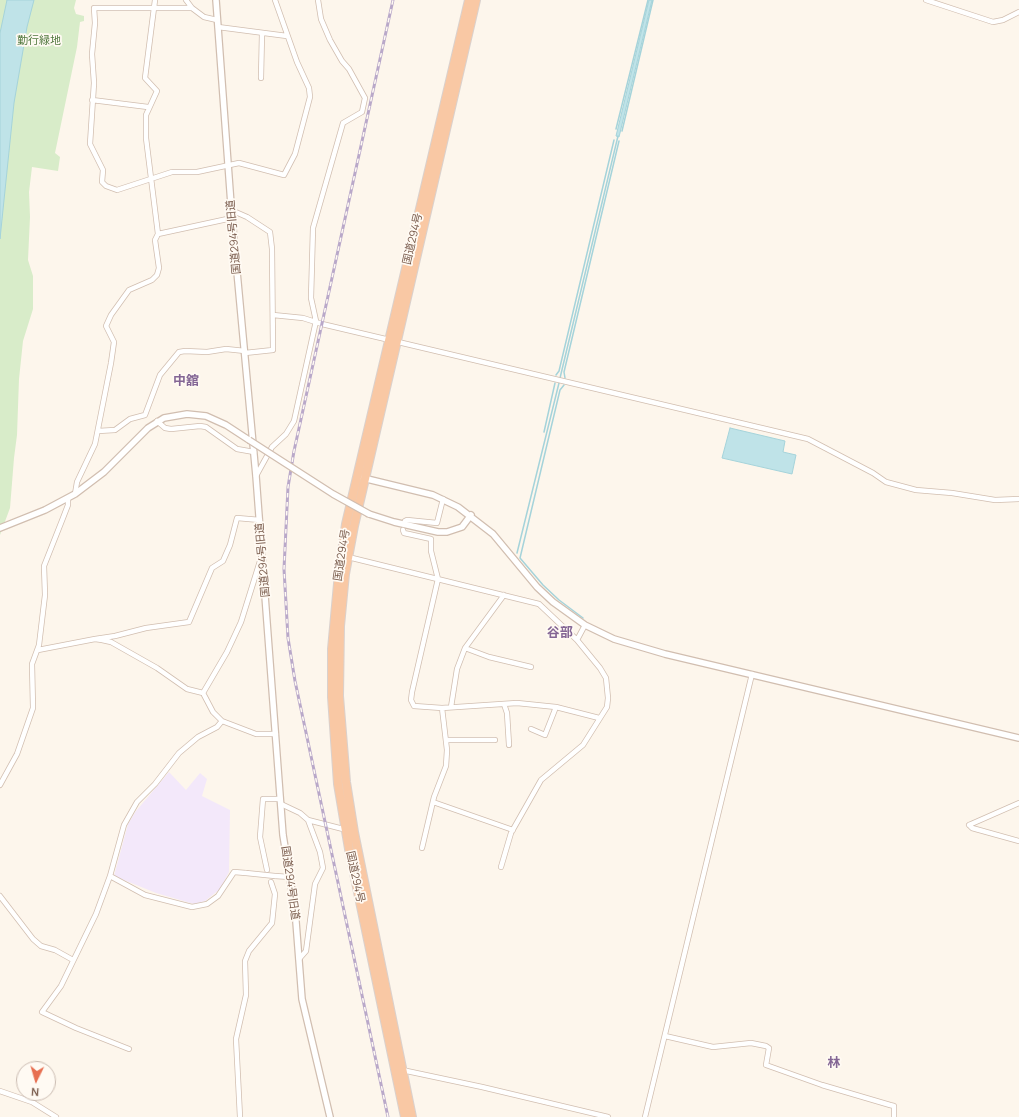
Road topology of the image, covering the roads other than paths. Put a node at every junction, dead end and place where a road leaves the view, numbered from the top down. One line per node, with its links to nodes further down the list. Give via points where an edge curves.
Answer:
1 (155, 0): 10 (street)
2 (186, 0): 9 (street)
3 (216, 0): 12 (street, 国道294号旧道)
4 (275, 0): 15 (street)
5 (318, 0): 25 (street, via 330,40 365,98 362,112 343,123 313,228 311,298)
6 (469, 0): 26 (highway, 国道294号)
7 (476, 0): 26 (highway, 国道294号)
8 (926, 0): 11 (street, via 993,22)
9 (192, 8): 10 (street); 12 (street, via 204,17)
10 (153, 9): 17 (street, via 94,8); 18 (street, via 145,78 157,91)
11 (1019, 12)
12 (217, 20): 13 (street, 国道294号旧道)
13 (218, 27): 14 (street); 19 (street, 国道294号旧道)
14 (262, 32): 15 (street); 16 (street)
15 (287, 36): 19 (street, via 310,88 295,154 284,175 239,162)
16 (261, 78)
17 (92, 100): 18 (street); 20 (street, via 90,144 103,170 103,184 117,190)
18 (148, 107): 20 (street, via 146,138)
19 (228, 166): 20 (street, via 197,172 172,172); 21 (street, 国道294号旧道)
20 (150, 178): 23 (street)
21 (231, 210): 22 (street, 国道294号旧道); 24 (street, via 270,232)
22 (232, 218): 23 (street); 27 (street, 国道294号旧道)
23 (158, 234): 29 (street, via 155,240 159,268 157,275 152,280 129,290 106,326 114,342)
24 (273, 315): 25 (street); 27 (street, via 273,350)
25 (316, 321): 26 (street); 31 (street, via 292,427 272,447)
26 (394, 340): 32 (highway, 国道294号); 36 (street, via 808,439 886,482 916,490 995,500)
27 (245, 352): 29 (street, via 226,349 179,352 160,375 146,414 130,419 115,430); 30 (street, 国道294号旧道)
28 (157, 421): 30 (street, via 162,427 171,429 206,427 237,450); 33 (street, via 104,472); 37 (street, bridge, via 176,414 196,414 215,420 333,494 370,514 394,522 447,532 462,526)
29 (98, 431): 33 (street)
30 (254, 452): 31 (street, 国道294号旧道)
31 (256, 476): 38 (street, 国道294号旧道)
32 (361, 478): 35 (street); 43 (highway, 国道294号); 71 (highway, 国道294号, via 341,555 332,649 335,753)
33 (75, 494): 34 (street)
34 (68, 498): 40 (street); 50 (street, via 68,505 44,566 45,595)
35 (443, 499): 37 (street); 39 (street, via 436,523)
36 (1019, 499)
37 (471, 515): 46 (street, via 493,534 537,587)
38 (260, 520): 42 (street, 国道294号旧道); 47 (street, via 237,518 223,561 212,568 189,622)
39 (405, 521)
40 (0, 528)
41 (403, 530): 44 (street, via 404,533 431,539 431,551)
42 (263, 554): 53 (street, via 241,622 227,652); 61 (street, 国道294号旧道)
43 (348, 557): 44 (street); 73 (highway, 国道294号, via 340,626 339,696 343,753)
44 (438, 579): 45 (street); 57 (street, via 411,700 414,706)
45 (504, 595): 48 (street, via 539,604); 49 (street)
46 (585, 625): 48 (street); 52 (street, via 629,644)
47 (95, 639): 50 (street); 53 (street, via 111,642 157,668 187,689)
48 (577, 640): 58 (street, via 606,678 607,707)
49 (465, 648): 51 (street, via 489,657); 55 (street, via 457,669)
50 (38, 650): 66 (street, via 32,664 33,708 17,754)
51 (531, 667)
52 (752, 674): 62 (street); 84 (street)
53 (202, 693): 59 (street, via 212,712)
54 (504, 704): 55 (street); 56 (street); 65 (street)
55 (451, 707): 57 (street)
56 (556, 707): 58 (street); 60 (street, via 545,735)
57 (442, 708): 63 (street)
58 (599, 718): 72 (street, via 583,745 541,780)
59 (222, 721): 61 (street, via 256,734); 78 (street, via 178,753 155,784 137,802 124,825)
60 (531, 729)
61 (276, 734): 67 (street, 国道294号旧道)
62 (1019, 738)
63 (446, 740): 64 (street); 68 (street, via 446,766)
64 (494, 740)
65 (509, 745)
66 (0, 785)
67 (280, 801): 70 (street); 77 (street, via 263,800 260,837); 79 (street, 国道294号旧道)
68 (433, 802): 72 (street); 75 (street)
69 (1019, 803): 74 (street, via 969,825)
70 (308, 820): 71 (street); 82 (street, via 318,844 323,868 315,884 306,950)
71 (345, 830): 73 (street); 91 (highway, 国道294号)
72 (513, 830): 76 (street)
73 (354, 832): 86 (highway, 国道294号)
74 (1019, 841)
75 (422, 848)
76 (501, 866)
77 (267, 870)
78 (110, 876): 79 (street, bridge, via 145,894 192,907 207,904 218,896 234,872); 83 (street, via 96,914)
79 (290, 877): 82 (street, 国道294号旧道)
80 (271, 882): 89 (street, via 275,894 272,923 245,961 246,995 236,1039)
81 (0, 896): 83 (street, via 33,939 41,946)
82 (299, 959): 90 (street, 国道294号旧道, via 307,1020)
83 (73, 960): 85 (street, via 61,986 42,1012)
84 (665, 1036): 94 (street); 95 (street, via 713,1047 751,1043 766,1046 769,1048 766,1065 894,1106)
85 (129, 1049)
86 (402, 1070): 92 (highway, 国道294号); 93 (street)
87 (0, 1090): 88 (street, via 32,1102)
88 (56, 1117)
89 (240, 1117)
90 (330, 1117)
91 (405, 1117)
92 (412, 1117)
93 (608, 1117)
94 (645, 1117)
95 (894, 1117)

